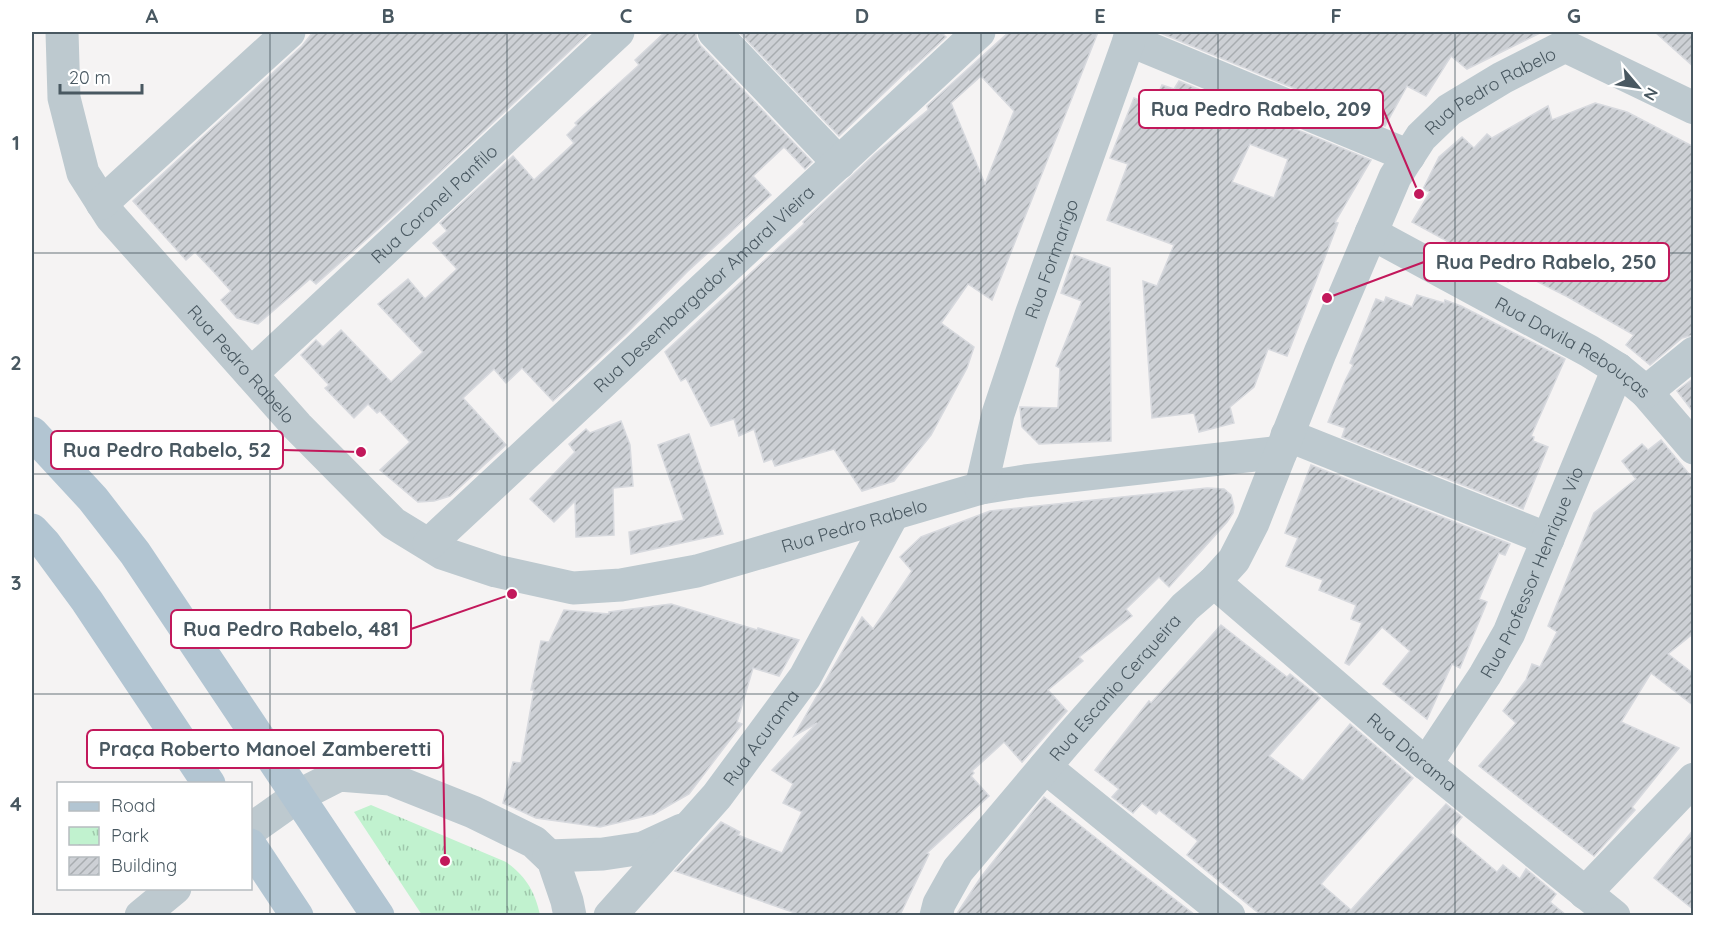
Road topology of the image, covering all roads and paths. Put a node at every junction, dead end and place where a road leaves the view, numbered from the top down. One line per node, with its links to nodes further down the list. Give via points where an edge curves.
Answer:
1 (62, 32): 11 (street, Rua Pedro Rabelo, via 64,98 83,173)
2 (289, 32): 11 (street)
3 (618, 32): 15 (street, Rua Coronel Panfilo)
4 (714, 32): 10 (street)
5 (979, 32): 10 (street, Rua Desembargador Amaral Vieira)
6 (1131, 36): 9 (street); 20 (street, Rua Formarigo, via 998,414)
7 (1576, 39): 8 (street, Rua Pedro Rabelo); 9 (street, Rua Pedro Rabelo, via 1449,110 1421,137)
8 (1694, 108)
9 (1409, 156): 12 (street, Rua Pedro Rabelo, via 1395,177)
10 (839, 163): 24 (street, Rua Desembargador Amaral Vieira)
11 (102, 203): 15 (street, Rua Pedro Rabelo, via 111,218)
12 (1371, 233): 14 (street, Rua Davila Rebouças); 18 (street, Rua Pedro Rabelo)
13 (1694, 353): 16 (street)
14 (1618, 369): 16 (street, Rua Davila Rebouças); 23 (street, Rua Professor Henrique Vio)
15 (251, 375): 24 (street, Rua Pedro Rabelo, via 393,522)
16 (1646, 392): 19 (street, Rua Davila Rebouças)
17 (32, 433): 30 (main road, via 135,553)
18 (1284, 443): 20 (street, Rua Pedro Rabelo); 23 (street); 25 (street, Rua Escanio Cerqueira, via 1234,560)
19 (1694, 448)
20 (981, 488): 21 (street, Rua Pedro Rabelo)
21 (893, 514): 24 (street, Rua Pedro Rabelo, via 697,571 621,585 573,588 544,582 496,571 442,553); 31 (street, Rua Acurama, via 805,677)
22 (32, 530): 29 (main road, via 87,601)
23 (1548, 539): 26 (street, Rua Professor Henrique Vio, via 1509,633)
24 (429, 544)
25 (1214, 582): 26 (street, Rua Diorama); 27 (street, Rua Escanio Cerqueira, via 1185,607)
26 (1426, 764): 36 (street, Rua Diorama)
27 (1045, 767): 42 (street, Rua Escanio Cerqueira, via 958,870); 43 (street)
28 (1694, 778): 36 (street)
29 (208, 782)
30 (298, 796): 32 (street); 34 (street, via 339,775 390,779 490,820 534,843); 39 (main road)
31 (692, 825): 34 (street, Rua Acurama, via 643,848); 41 (street)
32 (252, 829)
33 (252, 848): 38 (main road)
34 (549, 856): 40 (street)
35 (173, 890): 37 (street)
36 (1585, 893): 44 (street, Rua Diorama)
37 (141, 915)
38 (297, 915)
39 (378, 915)
40 (570, 915)
41 (610, 915)
42 (936, 915)
43 (1229, 915)
44 (1614, 915)

